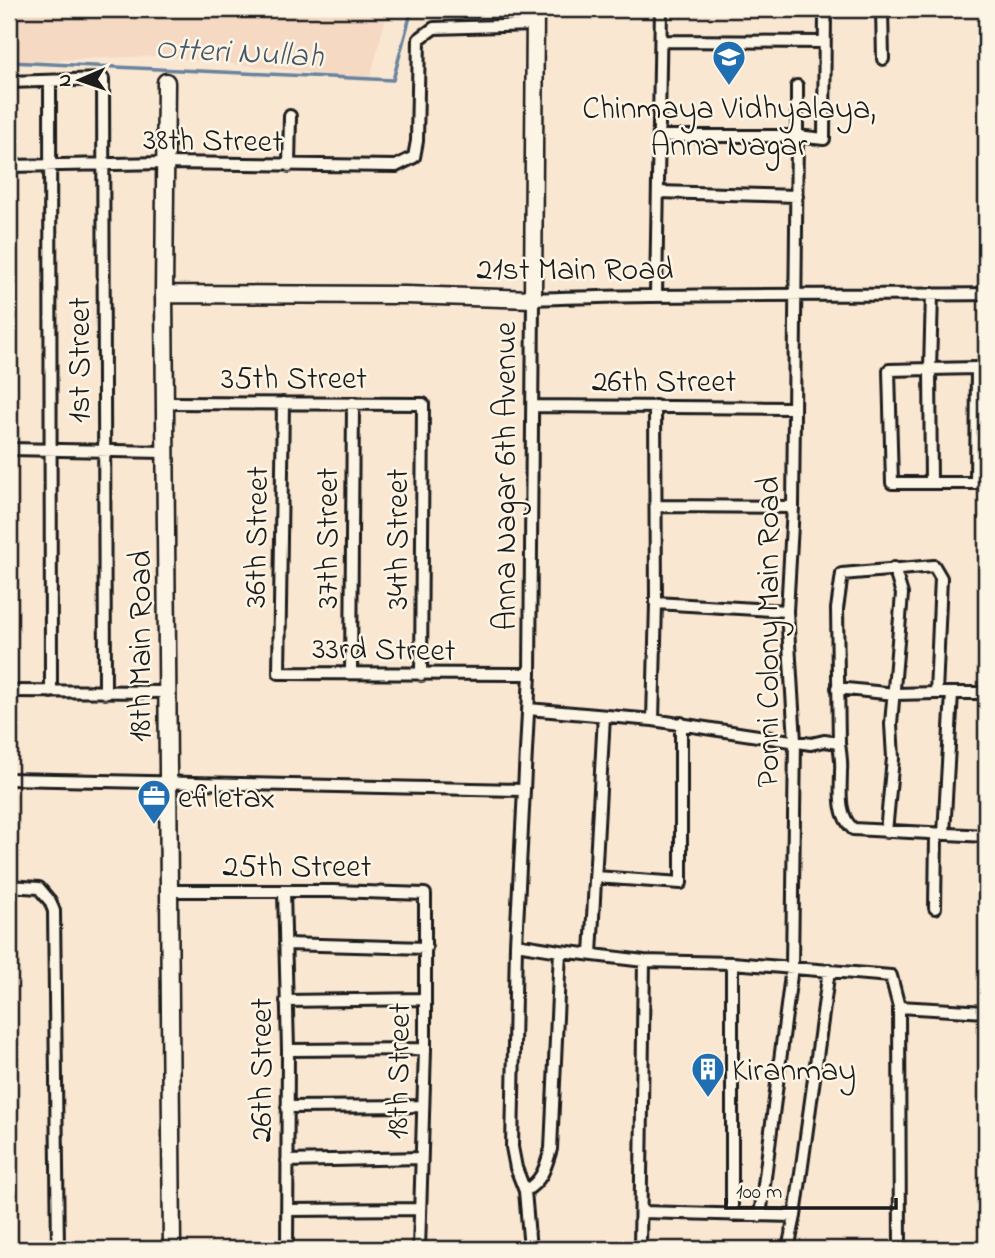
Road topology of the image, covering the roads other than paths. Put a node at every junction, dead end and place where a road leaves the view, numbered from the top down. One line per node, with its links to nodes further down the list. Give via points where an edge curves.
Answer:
1 (661, 9): 5 (street)
2 (825, 9): 6 (street)
3 (882, 9): 7 (street)
4 (535, 17): 19 (street, 38th Street, via 434,28 419,39 414,157 396,166); 27 (street, Anna Nagar 6th Avenue)
5 (661, 41): 6 (street); 13 (street)
6 (824, 42): 14 (street, via 824,139)
7 (883, 59)
8 (9, 82): 9 (street)
9 (50, 82): 16 (street); 17 (street, 1st Street, via 103,79)
10 (166, 82): 15 (street, 18th Main Road)
11 (797, 86): 14 (street, Ponni Colony Main Road)
12 (290, 116): 19 (street)
13 (659, 136): 14 (street); 20 (street)
14 (797, 136): 21 (street, Ponni Colony Main Road)
15 (165, 163): 17 (street, 38th Street); 19 (street, 38th Street); 22 (street, 18th Main Road)
16 (51, 165): 17 (street, 38th Street); 18 (street, 38th Street); 37 (street)
17 (104, 165): 38 (street, 1st Street)
18 (9, 166)
19 (289, 166)
20 (658, 192): 21 (street); 25 (street)
21 (797, 196): 26 (street, Ponni Colony Main Road)
22 (164, 293): 27 (street, 21st Main Road); 30 (street, 18th Main Road)
23 (932, 294): 24 (street, 21st Main Road); 26 (street, 21st Main Road); 28 (street)
24 (986, 294)
25 (656, 295): 26 (street, 21st Main Road); 27 (street, 21st Main Road)
26 (794, 296): 35 (street, Ponni Colony Main Road)
27 (533, 299): 33 (street, Anna Nagar 6th Avenue)
28 (930, 369): 40 (street); 40 (street, via 890,370 892,483); 40 (street, via 977,368 976,483)
29 (283, 402): 30 (street, 35th Street); 31 (street, 35th Street); 46 (street, 36th Street)
30 (165, 403): 39 (street, 18th Main Road)
31 (353, 403): 32 (street, 35th Street); 47 (street, 37th Street)
32 (423, 404): 49 (street, 34th Street)
33 (533, 406): 34 (street, 26th Street); 48 (street, Anna Nagar 6th Avenue)
34 (655, 406): 35 (street, 26th Street); 41 (street)
35 (793, 408): 42 (street, Ponni Colony Main Road)
36 (9, 449): 37 (street)
37 (52, 450): 38 (street); 52 (street)
38 (105, 451): 39 (street); 53 (street, 1st Street)
39 (165, 452): 54 (street, 18th Main Road)
40 (931, 483)
41 (656, 506): 42 (street); 44 (street)
42 (793, 507): 45 (street, Ponni Colony Main Road)
43 (894, 568): 50 (street, via 842,574); 55 (street, via 934,566 941,578); 58 (street, via 902,594)
44 (656, 603): 45 (street); 61 (street)
45 (787, 611): 63 (street, Ponni Colony Main Road)
46 (279, 673): 47 (street, 33rd Street)
47 (351, 673): 49 (street, 33rd Street)
48 (530, 674): 49 (street, 33rd Street); 59 (street, Anna Nagar 6th Avenue)
49 (421, 675)
50 (837, 688): 58 (street); 64 (street)
51 (9, 691): 52 (street)
52 (51, 692): 53 (street)
53 (105, 692): 54 (street)
54 (167, 692): 66 (street, 18th Main Road)
55 (936, 693): 56 (street); 58 (street)
56 (952, 693): 57 (street); 69 (street)
57 (986, 693)
58 (895, 694): 68 (street)
59 (528, 709): 60 (street); 67 (street, Anna Nagar 6th Avenue)
60 (604, 716): 61 (street); 71 (street)
61 (653, 720): 62 (street)
62 (681, 723): 63 (street); 71 (street, via 681,883)
63 (795, 741): 64 (street); 84 (street, Ponni Colony Main Road)
64 (839, 743): 68 (street, via 839,798 848,824 853,829)
65 (9, 779): 66 (street)
66 (168, 782): 67 (street); 73 (street, 18th Main Road)
67 (523, 790): 78 (street, Anna Nagar 6th Avenue)
68 (886, 832): 69 (street)
69 (940, 834): 70 (street); 76 (street)
70 (986, 836)
71 (596, 877): 81 (street)
72 (9, 886): 103 (street, via 39,888 54,911)
73 (169, 891): 74 (street, 25th Street); 104 (street, 18th Main Road)
74 (284, 891): 75 (street, 25th Street); 77 (street, 26th Street)
75 (425, 894): 79 (street, 18th Street)
76 (935, 908)
77 (285, 944): 79 (street); 87 (street, 26th Street)
78 (516, 944): 80 (street); 96 (street, Anna Nagar 6th Avenue, via 512,1147)
79 (426, 947): 86 (street, 18th Street)
80 (560, 951): 81 (street); 96 (street, via 551,1149 543,1176)
81 (591, 954): 82 (street)
82 (645, 961): 83 (street); 99 (street)
83 (732, 963): 84 (street); 100 (street)
84 (792, 967): 85 (street); 101 (street, Ponni Colony Main Road)
85 (829, 970): 88 (street, via 891,976); 102 (street)
86 (425, 999): 87 (street); 90 (street, 18th Street)
87 (286, 1001): 91 (street, 26th Street)
88 (899, 1007): 89 (street); 110 (street)
89 (986, 1012)
90 (425, 1049): 91 (street); 92 (street, 18th Street)
91 (288, 1050): 93 (street, 26th Street)
92 (423, 1106): 93 (street); 94 (street, 18th Street)
93 (287, 1107): 95 (street, 26th Street)
94 (421, 1158): 95 (street); 97 (street, 18th Street)
95 (287, 1161): 98 (street, 26th Street)
96 (525, 1191): 107 (street, Anna Nagar 6th Avenue)
97 (420, 1209): 98 (street); 106 (street, 18th Street)
98 (287, 1210): 105 (street, 26th Street)
99 (642, 1213): 100 (street); 108 (street)
100 (732, 1215): 101 (street)
101 (760, 1216): 102 (street)
102 (795, 1216): 109 (street)
103 (58, 1249)
104 (172, 1249)
105 (287, 1249)
106 (419, 1249)
107 (530, 1249)
108 (640, 1249)
109 (788, 1249)
110 (900, 1249)

